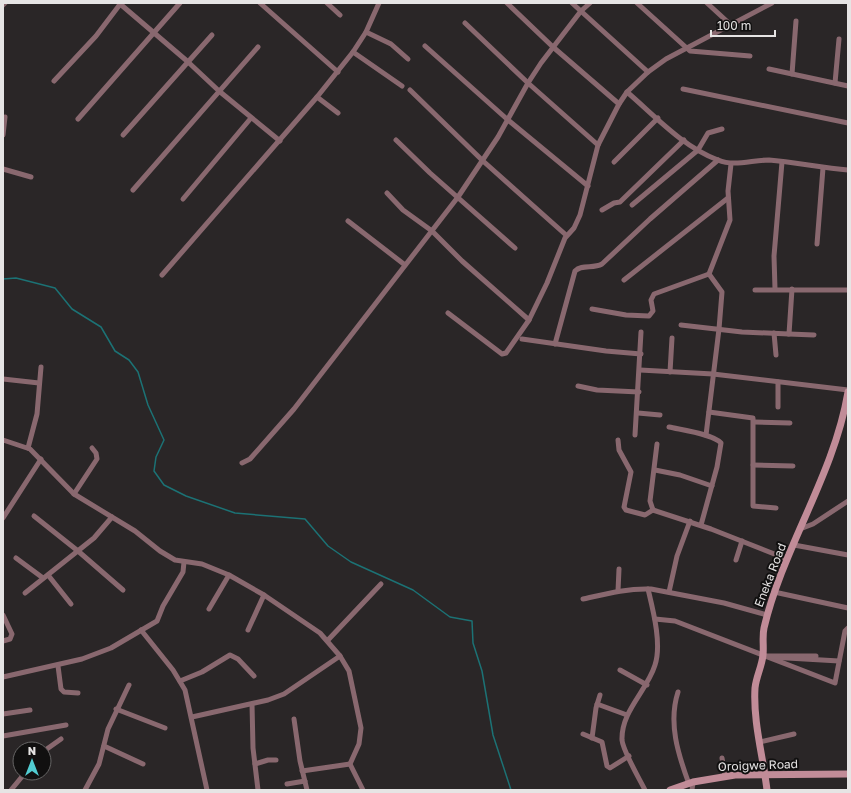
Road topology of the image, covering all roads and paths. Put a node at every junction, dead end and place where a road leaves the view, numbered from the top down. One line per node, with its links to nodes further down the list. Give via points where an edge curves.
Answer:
1 (180, 3): 18 (street)
2 (260, 3): 30 (street)
3 (327, 3): 13 (street)
4 (379, 3): 17 (street)
5 (507, 3): 23 (street)
6 (572, 3): 12 (street)
7 (590, 3): 12 (street)
8 (637, 3): 24 (street)
9 (707, 3): 16 (street)
10 (120, 4): 18 (street); 33 (street, via 96,36)
11 (769, 4): 16 (street)
12 (581, 11): 23 (street); 31 (street)
13 (340, 15)
14 (796, 20): 32 (street)
15 (465, 23): 34 (street)
16 (731, 25): 24 (street)
17 (366, 32): 25 (street); 27 (street, via 391,44)
18 (154, 33): 28 (street); 48 (street)
19 (212, 35): 28 (street)
20 (839, 39): 35 (street)
21 (425, 46): 49 (street)
22 (258, 47): 40 (street)
23 (553, 48): 34 (street); 43 (street)
24 (685, 48): 26 (street, via 693,52); 31 (street)
25 (353, 52): 30 (street); 36 (street)
26 (750, 56)
27 (408, 59)
28 (187, 61): 40 (street); 53 (street)
29 (769, 69): 32 (street)
30 (338, 72): 42 (street)
31 (648, 72): 41 (street)
32 (792, 74): 35 (street)
33 (54, 81)
34 (528, 83): 49 (street); 57 (street)
35 (835, 83): 37 (street)
36 (402, 86)
37 (848, 86)
38 (682, 89): 50 (street)
39 (410, 90): 60 (street)
40 (218, 91): 46 (street); 69 (street)
41 (627, 92): 43 (street); 47 (street)
42 (317, 97): 44 (street); 56 (street)
43 (619, 104): 57 (street)
44 (338, 113)
45 (5, 117): 52 (street)
46 (251, 118): 56 (street); 73 (street)
47 (658, 118): 55 (street); 61 (street)
48 (78, 120)
49 (508, 120): 60 (street); 68 (street)
50 (848, 123)
51 (722, 129): 58 (street, via 708,133)
52 (3, 135)
53 (123, 135)
54 (396, 140): 71 (street)
55 (684, 140): 58 (street); 75 (street, via 620,202)
56 (280, 141): 83 (street)
57 (598, 145): 68 (street)
58 (698, 150): 59 (street); 74 (street)
59 (718, 160): 63 (street); 100 (street, via 602,264 578,268 575,271)
60 (483, 161): 71 (street); 78 (street)
61 (614, 162)
62 (782, 162): 63 (street, via 756,160); 64 (street); 85 (street, via 774,256)
63 (731, 164): 72 (street)
64 (822, 168): 66 (street); 79 (street)
65 (3, 169): 67 (street)
66 (848, 170)
67 (31, 177)
68 (588, 186): 78 (street, via 574,228)
69 (133, 190)
70 (387, 193): 77 (street, via 403,210)
71 (458, 198): 77 (street); 80 (street)
72 (728, 198): 82 (street, via 728,229); 84 (street)
73 (183, 199)
74 (632, 205)
75 (602, 210)
76 (348, 220): 81 (street)
77 (432, 231): 81 (street); 91 (street)
78 (566, 235): 91 (street)
79 (817, 244)
80 (515, 248)
81 (405, 265): 128 (street, via 294,408 250,459)
82 (708, 274): 89 (street, via 654,294 651,300 653,311 649,316); 93 (street, via 722,292)
83 (162, 275)
84 (624, 280)
85 (776, 289): 86 (street); 87 (street)
86 (792, 289): 88 (street); 96 (street)
87 (755, 290)
88 (848, 290)
89 (592, 309)
90 (448, 313): 91 (street, via 502,354 506,353)
91 (529, 320)
92 (681, 325): 93 (street)
93 (719, 329): 95 (street); 106 (street)
94 (641, 332): 101 (street)
95 (774, 333): 96 (street); 102 (street)
96 (789, 334): 97 (street)
97 (814, 335)
98 (672, 338): 105 (street)
99 (522, 339): 100 (street)
100 (555, 344): 101 (street)
101 (641, 354): 104 (street)
102 (776, 355)
103 (41, 367): 109 (street)
104 (640, 370): 105 (street); 112 (street)
105 (670, 372): 106 (street)
106 (713, 374): 108 (street); 114 (street)
107 (3, 379): 109 (street)
108 (778, 382): 111 (street); 113 (street)
109 (39, 384): 125 (street, via 36,420)
110 (578, 386): 112 (street, via 597,390)
111 (848, 391): 142 (main road, Eneka Road, via 840,428)
112 (639, 392): 115 (street)
113 (778, 407)
114 (709, 412): 117 (street, via 751,417); 121 (street)
115 (638, 413): 116 (street); 120 (street)
116 (660, 415)
117 (754, 422): 118 (street); 129 (street)
118 (790, 422)
119 (669, 427): 121 (street)
120 (636, 436)
121 (706, 436): 132 (street, via 721,443)
122 (3, 440): 125 (street)
123 (618, 440): 136 (street, via 619,450 631,472 624,507 626,510 645,515)
124 (658, 444): 131 (street)
125 (28, 448): 127 (street)
126 (92, 448): 133 (street, via 97,459)
127 (41, 459): 133 (street); 139 (street)
128 (242, 463)
129 (753, 465): 130 (street); 135 (street, via 753,506)
130 (793, 466)
131 (655, 470): 132 (street); 136 (street, via 650,505)
132 (712, 486): 141 (street)
133 (74, 494): 138 (street)
134 (848, 501): 142 (street, via 813,524)
135 (776, 508)
136 (653, 510): 140 (street)
137 (34, 516): 145 (street)
138 (112, 517): 145 (street, via 94,538); 150 (street, via 160,551)
139 (3, 518)
140 (690, 521): 141 (street); 158 (street, via 677,556)
141 (701, 525): 143 (street)
142 (800, 529): 144 (main road, Eneka Road)
143 (742, 541): 148 (street); 149 (street)
144 (794, 545): 146 (street); 148 (main road, Eneka Road)
145 (78, 551): 153 (street); 156 (street)
146 (848, 555)
147 (16, 558): 153 (street)
148 (787, 559): 159 (main road, Eneka Road)
149 (736, 560)
150 (184, 562): 152 (street, via 202,564); 170 (street, via 182,572 157,621)
151 (619, 569): 157 (street)
152 (229, 575): 161 (street); 165 (street)
153 (46, 576): 160 (street); 163 (street)
154 (381, 584): 172 (street)
155 (648, 589): 157 (street); 158 (street); 168 (street)
156 (123, 590)
157 (618, 591): 162 (street)
158 (669, 592): 167 (street, via 724,602)
159 (774, 592): 164 (street); 167 (main road, Eneka Road)
160 (25, 593)
161 (264, 595): 171 (street); 172 (street)
162 (583, 599)
163 (71, 604)
164 (848, 608)
165 (209, 609)
166 (3, 615): 173 (street, via 12,634 10,639)
167 (767, 615): 175 (main road, Eneka Road, via 763,631)
168 (655, 619): 175 (street, via 674,621); 183 (street, via 656,663)
169 (848, 628): 176 (street, via 845,631)
170 (141, 630): 177 (street, via 111,648); 181 (street)
171 (248, 630)
172 (328, 640): 174 (street)
173 (3, 641)
174 (340, 656): 187 (street, via 284,694); 210 (street, via 349,671 361,728 359,744)
175 (763, 656): 175 (street, via 796,655 816,656 808,656); 176 (street); 176 (street, via 835,683); 202 (main road, Eneka Road, via 755,688)
176 (839, 661)
177 (58, 666): 179 (street); 185 (street, via 61,689 64,692)
178 (620, 670): 183 (street)
179 (3, 676)
180 (254, 676): 181 (street, via 230,654 202,672)
181 (180, 681): 193 (street)
182 (129, 685): 189 (street)
183 (647, 685): 192 (street)
184 (678, 692): 218 (street, via 674,709 675,739 677,751)
185 (78, 693)
186 (600, 696): 188 (street)
187 (252, 704): 193 (street); 209 (street)
188 (597, 704): 192 (street); 200 (street)
189 (116, 709): 196 (street); 204 (street)
190 (30, 710): 191 (street)
191 (3, 714)
192 (627, 715): 205 (street, via 622,741)
193 (192, 717): 221 (street)
194 (294, 719): 211 (street)
195 (66, 725): 199 (street)
196 (165, 728)
197 (583, 734): 200 (street)
198 (794, 734): 202 (street)
199 (3, 736)
200 (592, 738): 205 (street, via 602,742 607,766 610,768)
201 (61, 739): 203 (street)
202 (760, 742): 212 (main road, Eneka Road)
203 (52, 745)
204 (104, 746): 208 (street); 220 (street, via 95,776)
205 (629, 756): 225 (street)
206 (722, 758): 214 (street)
207 (276, 760): 209 (street)
208 (143, 764)
209 (255, 764): 222 (street)
210 (350, 764): 211 (street); 224 (street)
211 (302, 771): 216 (street)
212 (766, 774): 213 (main road, Oroigwe Road); 214 (main road, Oroigwe Road); 227 (main road, Eneka Road)
213 (848, 774)
214 (725, 776): 218 (main road, Oroigwe Road)
215 (18, 781): 219 (street)
216 (305, 781): 217 (street); 223 (street)
217 (287, 784)
218 (691, 785): 226 (main road, Oroigwe Road)
219 (11, 790)
220 (85, 790)
221 (207, 790)
222 (258, 790)
223 (307, 790)
224 (363, 790)
225 (644, 790)
226 (670, 790)
227 (767, 790)

